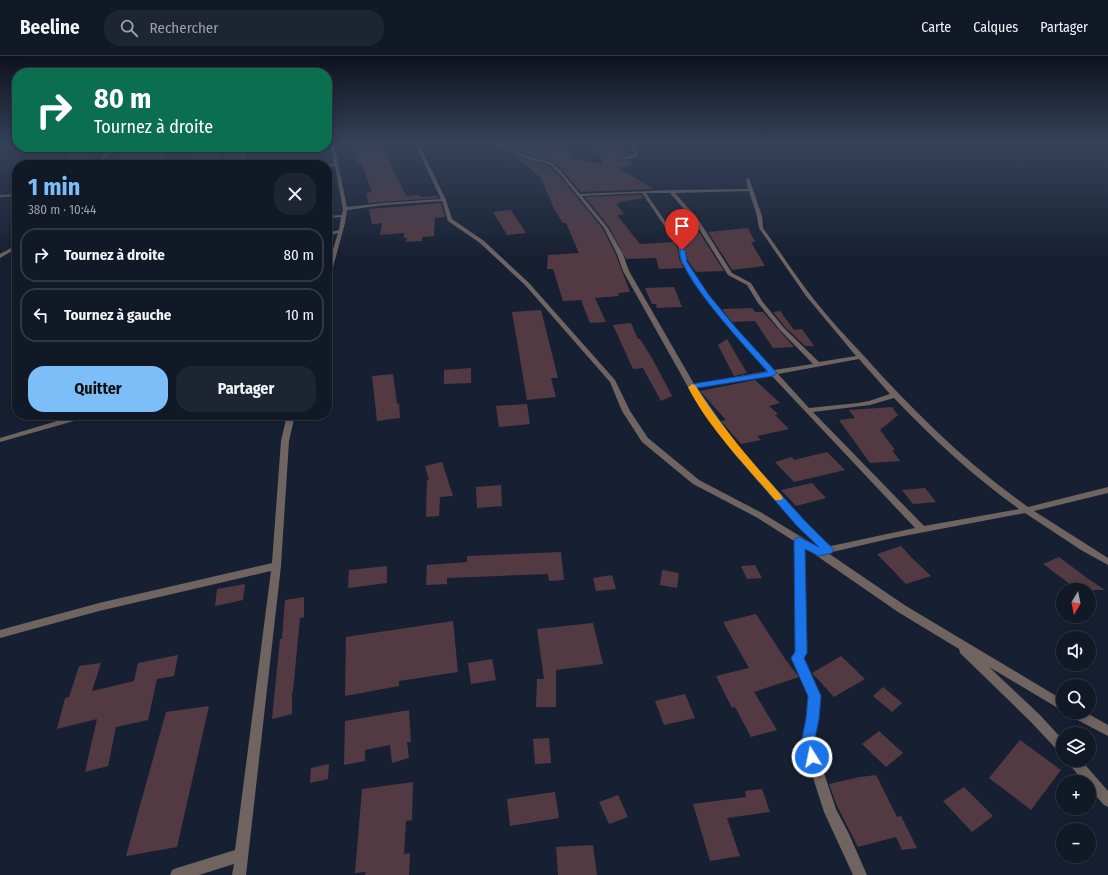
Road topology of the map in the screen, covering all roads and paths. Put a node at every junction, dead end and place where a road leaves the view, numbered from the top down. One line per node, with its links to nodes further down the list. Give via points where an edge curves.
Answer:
1 (340, 182): 12 (street)
2 (435, 182): 11 (street)
3 (568, 182): 9 (street)
4 (749, 182): 5 (street)
5 (750, 190): 6 (street); 22 (street, via 761,218 761,228 814,303)
6 (671, 191): 7 (street); 23 (street, via 696,220 730,274 749,284 782,329)
7 (643, 192): 9 (street); 24 (street, via 674,235 682,250 684,262 706,295 733,330)
8 (12, 195): 10 (street)
9 (579, 195): 25 (street, via 611,236 626,271)
10 (0, 196)
11 (444, 200): 12 (street); 34 (street, via 450,220 482,242 516,272 614,381 626,410 645,440 696,482 759,515)
12 (345, 209): 13 (street)
13 (343, 216): 14 (street); 15 (street)
14 (332, 217)
15 (340, 231): 16 (street); 21 (street)
16 (332, 233)
17 (12, 249): 19 (street)
18 (0, 252): 19 (street)
19 (7, 252): 20 (street)
20 (0, 256)
21 (332, 260)
22 (861, 357): 23 (street); 26 (street)
23 (818, 365): 24 (street)
24 (773, 373): 25 (street); 27 (street)
25 (692, 387): 35 (street, via 736,450)
26 (895, 395): 27 (street, via 870,403); 32 (street, via 932,432 990,482)
27 (807, 410): 33 (street)
28 (68, 420): 30 (street)
29 (290, 420): 37 (street, via 285,441)
30 (0, 440)
31 (1108, 490): 32 (street)
32 (1028, 510): 33 (street); 36 (street)
33 (922, 530): 35 (street)
34 (799, 541): 35 (street); 49 (street, via 801,647 798,658 814,696 808,743 830,812)
35 (824, 551): 39 (street, via 902,609)
36 (1108, 562)
37 (276, 566): 38 (street, via 99,607); 46 (street)
38 (0, 634)
39 (955, 641): 40 (street); 43 (street)
40 (1056, 702)
41 (1087, 719): 42 (street)
42 (1108, 731)
43 (1056, 740)
44 (1079, 767): 45 (street)
45 (1108, 801)
46 (242, 855): 47 (street); 48 (street)
47 (177, 875)
48 (239, 875)
49 (860, 875)

